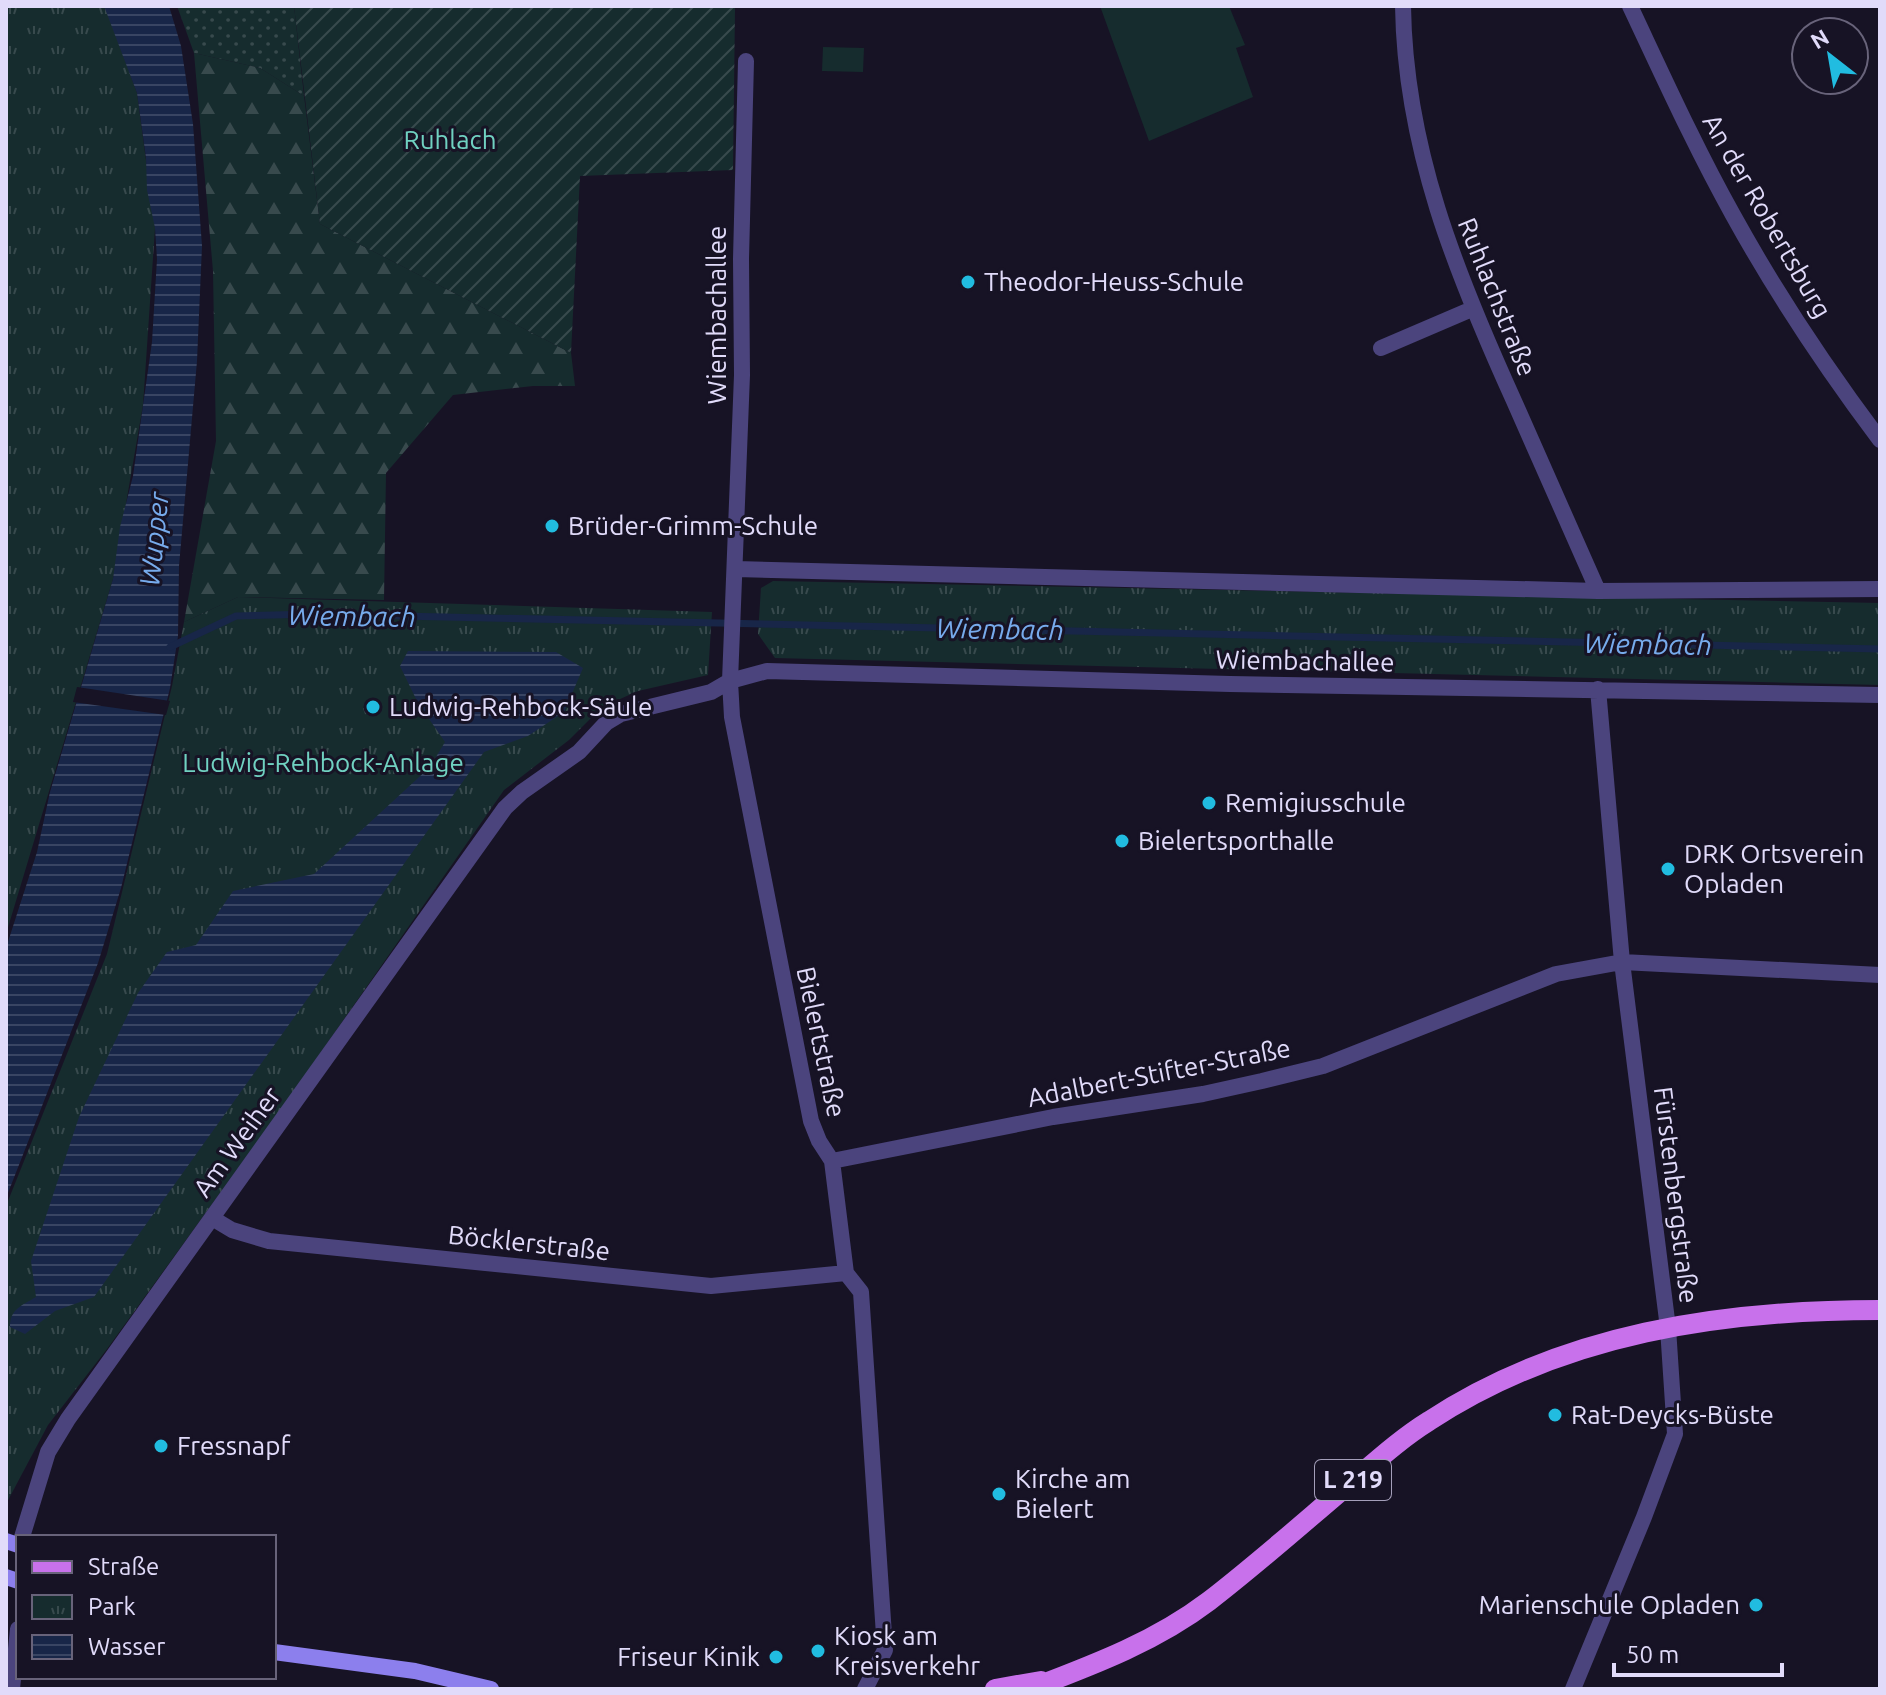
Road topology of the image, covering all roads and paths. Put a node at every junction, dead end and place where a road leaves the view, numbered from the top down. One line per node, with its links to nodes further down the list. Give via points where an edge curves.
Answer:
1 (1403, 6): 4 (street, Ruhlachstraße, via 1403,50 1418,145)
2 (1630, 6): 6 (street, An der Robertsburg, via 1733,215 1779,294)
3 (746, 61): 7 (street, Wiembachallee)
4 (1472, 309): 5 (street); 9 (street, Ruhlachstraße)
5 (1381, 348)
6 (1880, 440)
7 (736, 569): 9 (street); 10 (street, Wiembachallee)
8 (1880, 589): 9 (street)
9 (1598, 591)
10 (730, 681): 11 (street, Wiembachallee, via 767,671); 13 (street, Wiembachallee, via 711,692 621,714); 16 (street, Bielertstraße, via 732,717 811,1121)
11 (1598, 689): 12 (street, Wiembachallee); 14 (street, Fürstenbergstraße)
12 (1880, 695)
13 (522, 792): 17 (street, Am Weiher, via 505,808)
14 (1622, 962): 15 (street, Adalbert-Stifter-Straße); 16 (street, Adalbert-Stifter-Straße, via 1556,974 1323,1066 1203,1094 1053,1117); 20 (street, Fürstenbergstraße)
15 (1880, 975)
16 (832, 1161): 18 (street, Bielertstraße)
17 (212, 1218): 18 (street, Böcklerstraße, via 269,1241 711,1286); 21 (street, Am Weiher, via 48,1452)
18 (846, 1273): 27 (street, Bielertstraße, via 861,1292 882,1580 885,1650)
19 (1880, 1310): 20 (main road, L 219, via 1783,1312)
20 (1668, 1328): 24 (main road, L 219, via 1547,1359 1485,1387 1380,1458 1206,1603 1110,1659); 30 (street, Fürstenbergstraße, via 1675,1434)
21 (23, 1535)
22 (16, 1649): 25 (street)
23 (276, 1652): 26 (main road, via 415,1671)
24 (1061, 1677): 28 (main road, L 219); 29 (main road, L 219)
25 (12, 1689)
26 (491, 1689)
27 (865, 1689)
28 (995, 1689)
29 (1030, 1689)
30 (1573, 1689)

